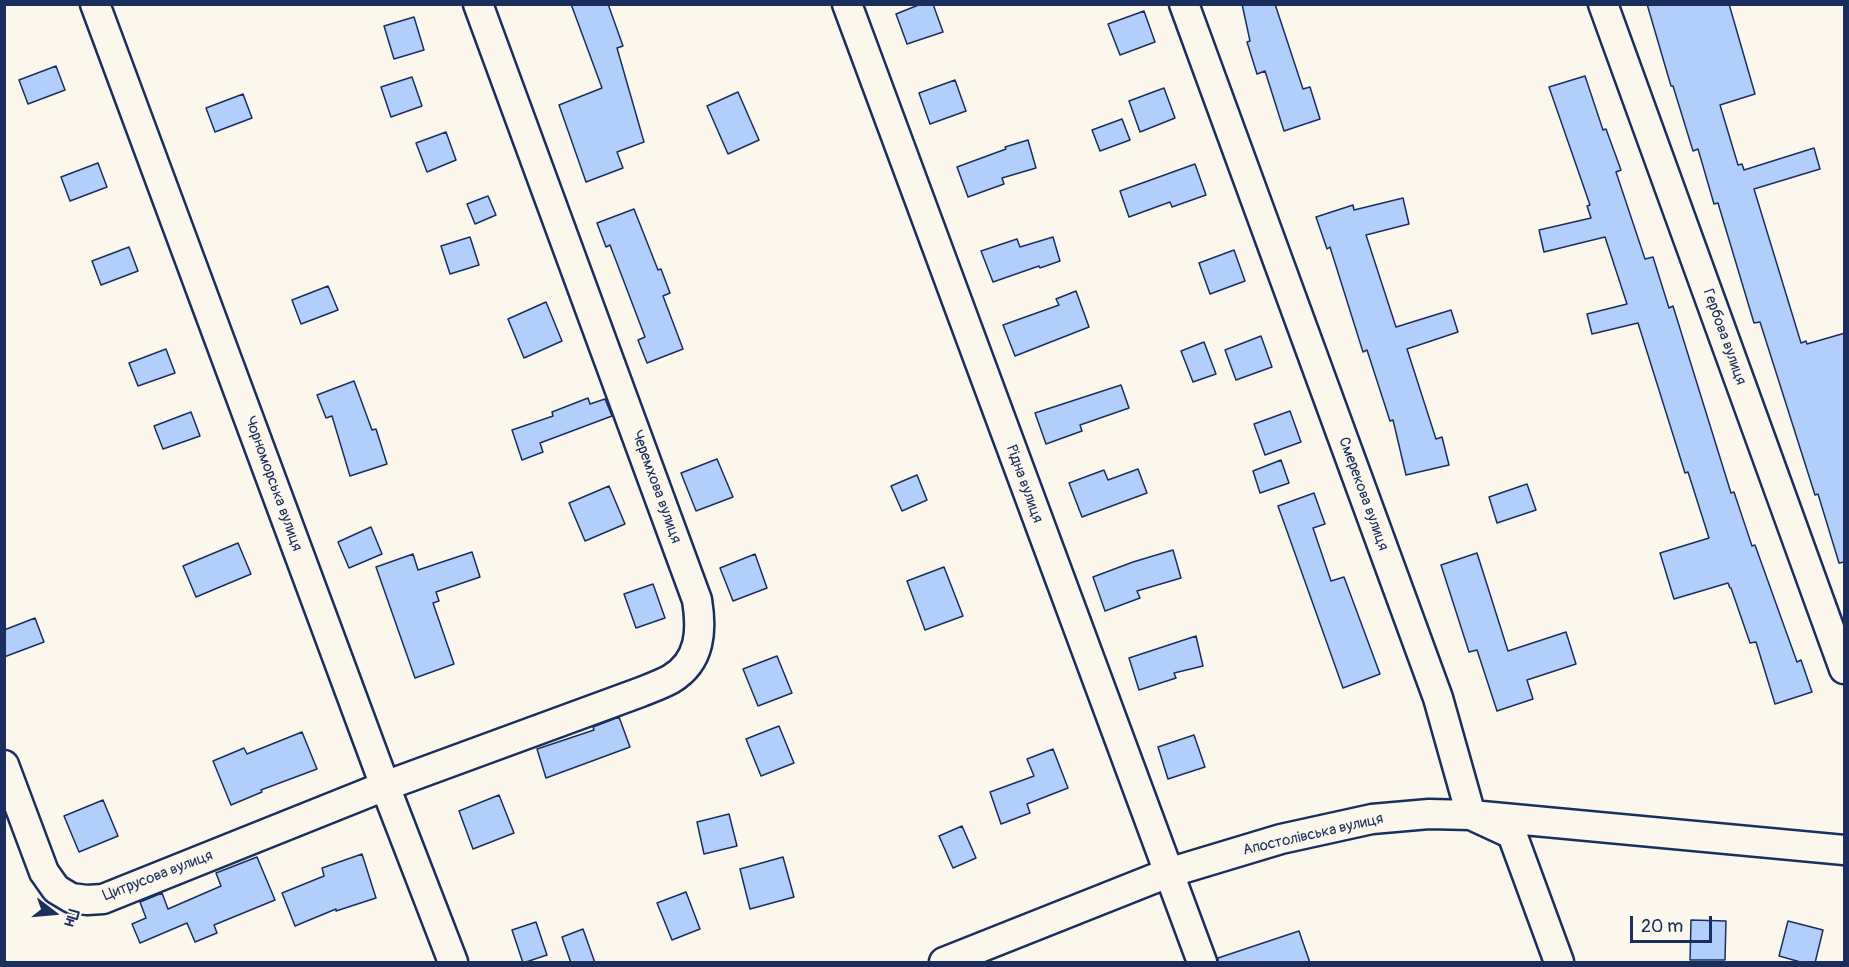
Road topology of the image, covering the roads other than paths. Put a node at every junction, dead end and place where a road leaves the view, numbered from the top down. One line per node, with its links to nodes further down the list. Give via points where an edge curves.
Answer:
1 (95, 4): 8 (street, Чорноморська вулиця)
2 (478, 4): 8 (street, Черемхова вулиця, via 698,600 700,631 693,657 671,679)
3 (848, 4): 11 (street, Рідна вулиця)
4 (1184, 4): 9 (street, Смерекова вулиця, via 1438,698)
5 (1603, 4): 6 (street, Гербова вулиця)
6 (1845, 669)
7 (4, 765): 8 (street, Цитрусова вулиця, via 44,872 56,889 71,898 87,900 103,899 132,888)
8 (385, 786): 12 (street, Чорноморська вулиця)
9 (1471, 815): 10 (street, Апостолівська вулиця); 11 (street, Апостолівська вулиця, via 1372,819 1281,839); 15 (street, via 1512,834)
10 (1845, 850)
11 (1168, 873): 13 (street, Апостолівська вулиця); 14 (street, Рідна вулиця)
12 (453, 963)
13 (944, 963)
14 (1202, 963)
15 (1559, 963)

